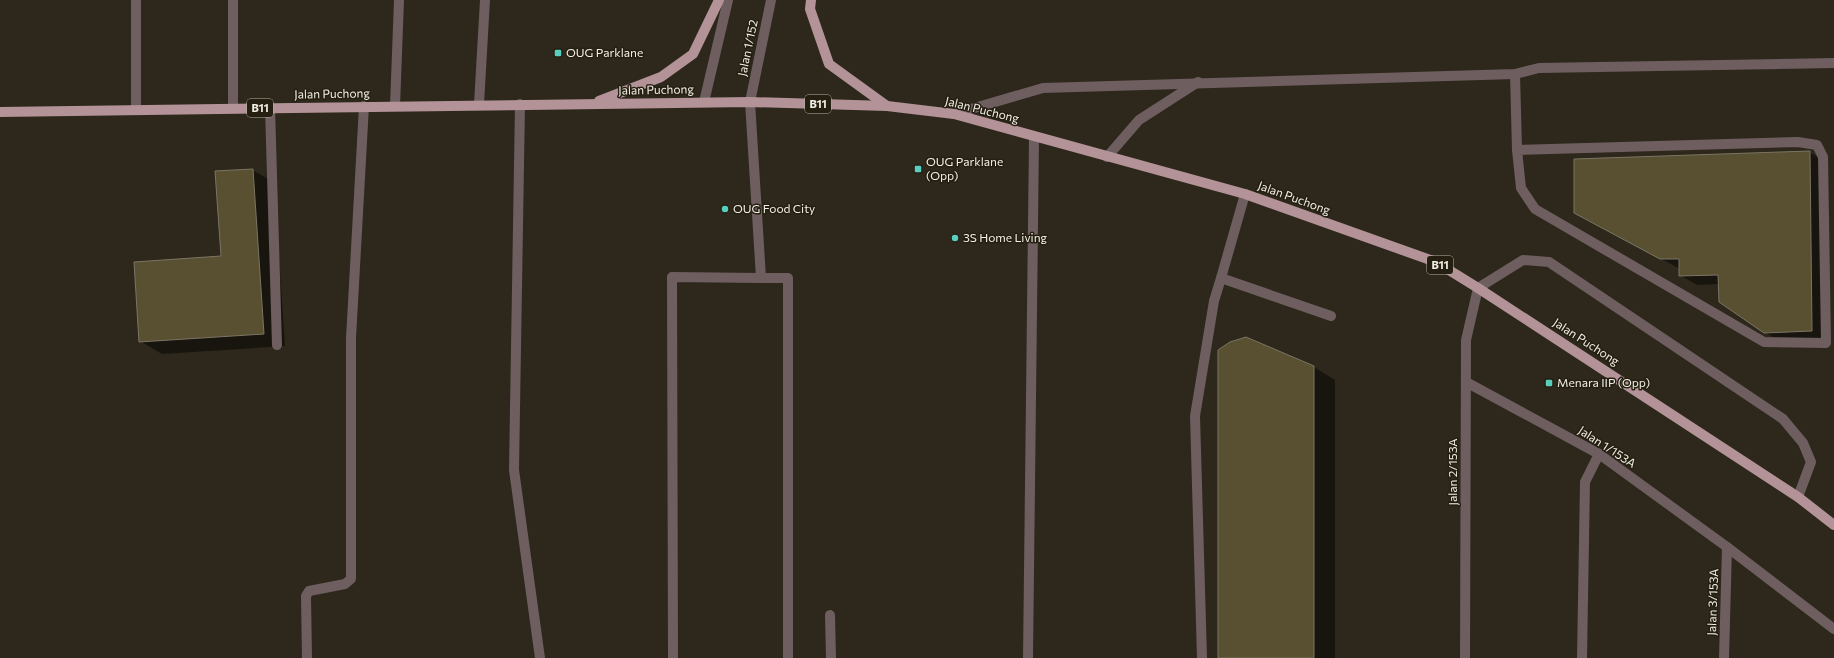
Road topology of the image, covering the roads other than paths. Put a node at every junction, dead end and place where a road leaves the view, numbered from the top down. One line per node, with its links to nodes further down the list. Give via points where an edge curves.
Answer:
1 (136, 0): 22 (street)
2 (232, 0): 20 (street)
3 (399, 0): 18 (street)
4 (485, 0): 15 (street)
5 (719, 0): 14 (main road, via 693,54 661,77)
6 (728, 0): 12 (street)
7 (771, 0): 13 (street, Jalan 1/152)
8 (811, 0): 19 (main road, via 810,9 829,64)
9 (1834, 63): 10 (street, via 1539,68)
10 (1514, 74): 11 (street); 26 (street)
11 (1198, 82): 24 (street, via 1043,88); 27 (street, via 1139,120)
12 (704, 102): 13 (main road, Jalan Puchong / B11); 14 (main road, Jalan Puchong / B11)
13 (750, 102): 19 (main road, Jalan Puchong / B11); 29 (street, Jalan 1/152)
14 (594, 103): 16 (main road, Jalan Puchong / B11)
15 (479, 104): 16 (main road, Jalan Puchong / B11); 18 (main road, Jalan Puchong / B11)
16 (520, 104): 42 (street, via 514,470)
17 (364, 106): 18 (main road, Jalan Puchong / B11); 21 (main road, Jalan Puchong / B11); 41 (street, via 352,338 351,579 345,584 308,591)
18 (396, 106)
19 (887, 106): 24 (main road, Jalan Puchong / B11)
20 (233, 108): 21 (main road, Jalan Puchong / B11); 22 (main road, Jalan Puchong / B11)
21 (270, 108): 33 (street)
22 (136, 110): 23 (main road, Jalan Puchong / B11)
23 (0, 112)
24 (954, 114): 25 (main road, Jalan Puchong / B11)
25 (1034, 137): 27 (main road, Jalan Puchong / B11); 46 (street)
26 (1517, 150): 26 (street, via 1798,142 1817,145 1823,157 1826,343 1764,342 1535,209 1521,188)
27 (1107, 157): 28 (main road, Jalan Puchong / B11)
28 (1245, 194): 30 (street); 31 (main road, Jalan Puchong / B11, via 1436,262)
29 (761, 278): 43 (street, via 672,277); 44 (street, via 788,278)
30 (1221, 278): 32 (street); 47 (street, via 1214,301 1195,416)
31 (1478, 288): 34 (street, Jalan 2/153A, via 1466,340); 36 (main road, Jalan Puchong / B11); 36 (street, via 1523,260 1549,262 1783,419 1803,444 1811,462)
32 (1331, 316)
33 (277, 345)
34 (1466, 382): 35 (street, Jalan 1/153A); 48 (street, Jalan 2/153A)
35 (1599, 454): 38 (street, Jalan 1/153A); 49 (street, via 1585,482)
36 (1798, 497): 37 (main road, Jalan Puchong / B11)
37 (1834, 525)
38 (1727, 547): 40 (street, Jalan 1/153A); 50 (street, Jalan 3/153A)
39 (830, 615): 45 (street)
40 (1834, 629)
41 (307, 658)
42 (540, 658)
43 (673, 658)
44 (788, 658)
45 (831, 658)
46 (1028, 658)
47 (1202, 658)
48 (1465, 658)
49 (1582, 658)
50 (1724, 658)

